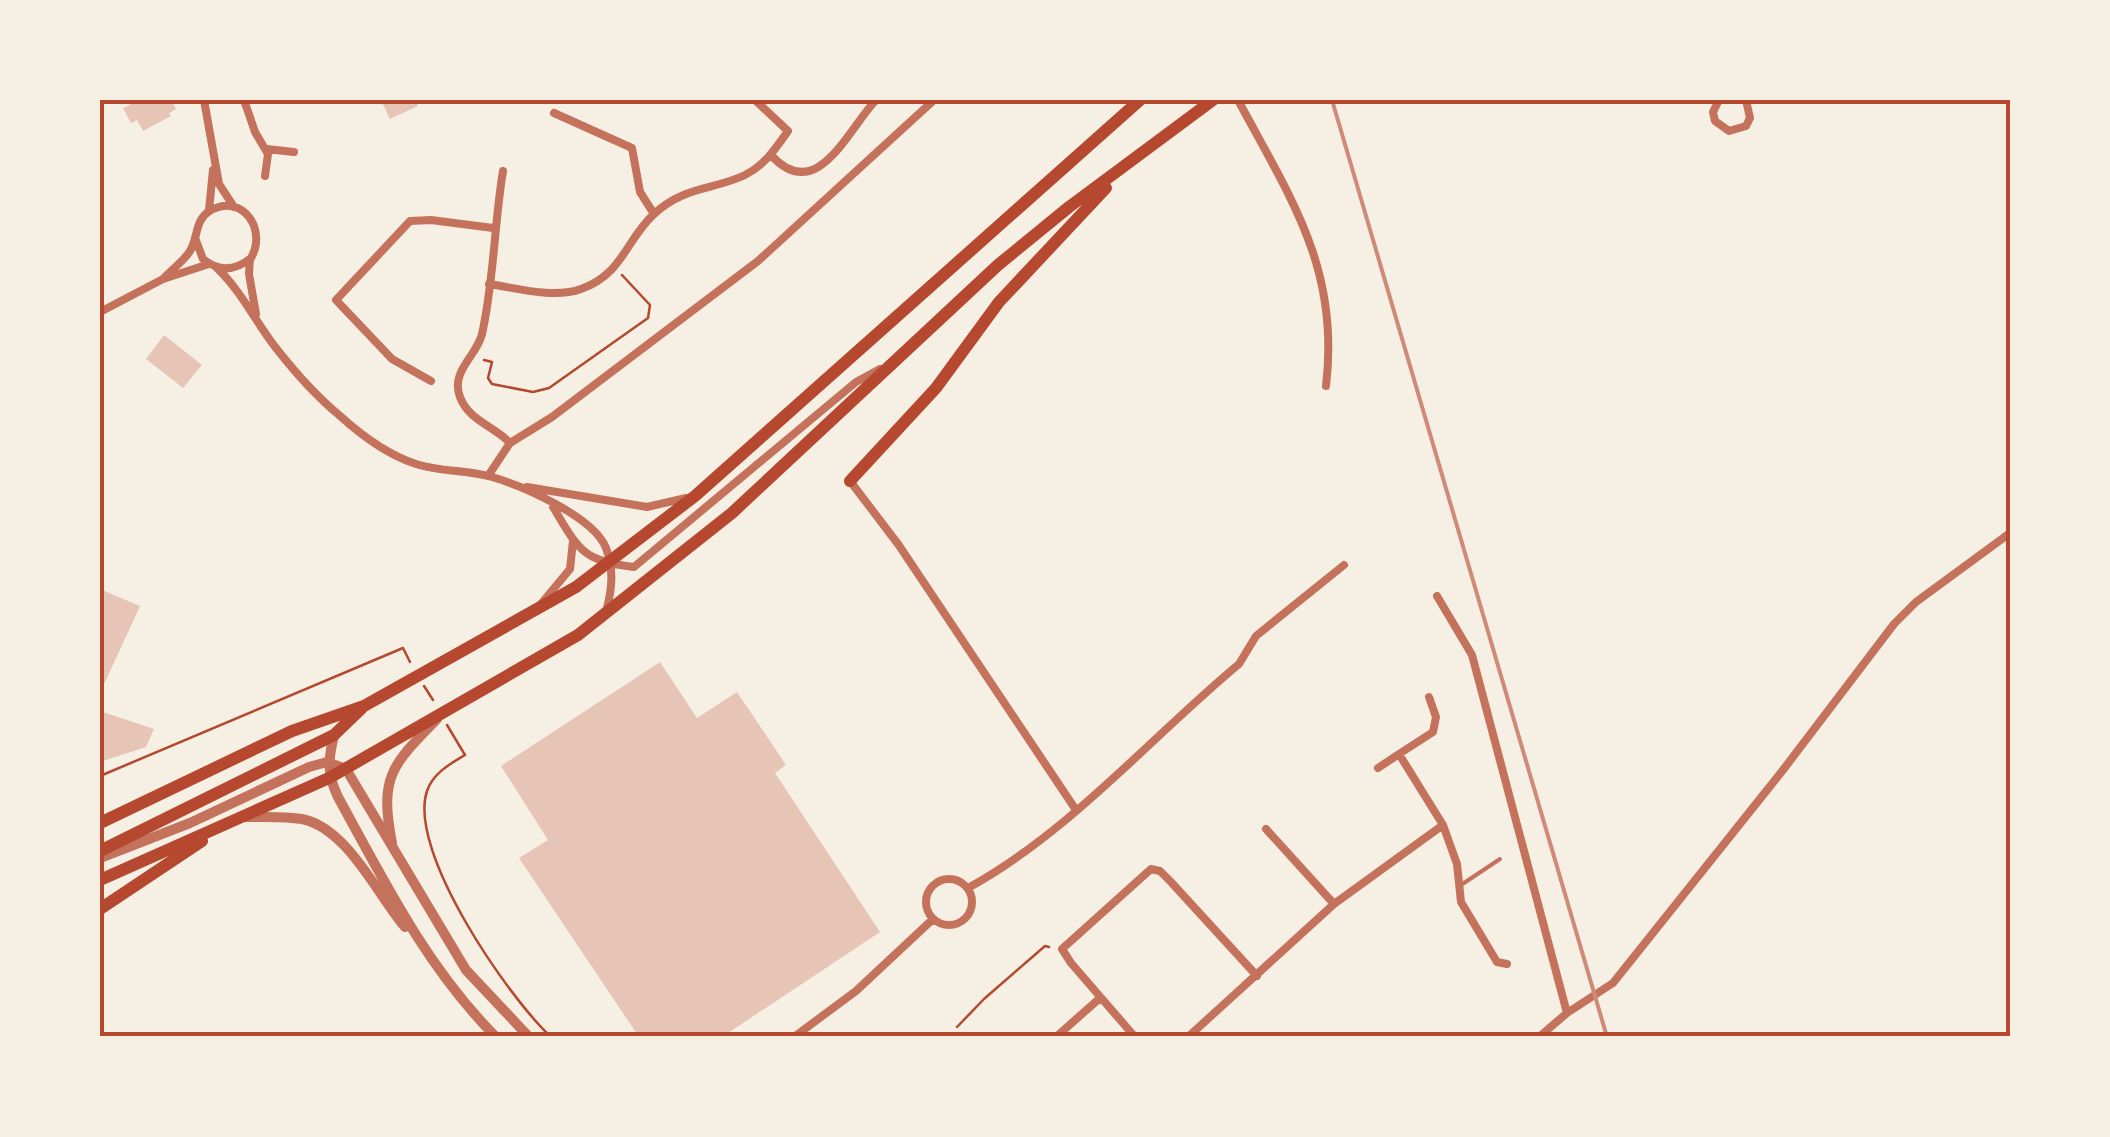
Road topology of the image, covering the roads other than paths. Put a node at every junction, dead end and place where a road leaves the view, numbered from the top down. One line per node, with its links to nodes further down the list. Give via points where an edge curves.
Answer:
1 (204, 100): 15 (street)
2 (244, 100): 12 (street)
3 (756, 100): 14 (street, via 788,130)
4 (876, 100): 14 (street, via 809,174)
5 (934, 100): 33 (street, via 758,261)
6 (1140, 100): 37 (main road)
7 (1214, 100): 16 (main road)
8 (1238, 100): 32 (street, via 1306,230 1323,279)
9 (1719, 100): 10 (street, via 1715,121 1729,132 1746,126)
10 (1746, 100)
11 (554, 113): 20 (street, via 632,148 640,192)
12 (266, 149): 13 (street); 18 (street)
13 (294, 152)
14 (770, 155): 20 (street, via 746,174 695,188)
15 (212, 160): 19 (street); 21 (street, via 210,209)
16 (1129, 165): 30 (main road, via 998,265); 35 (main road, via 998,302 936,388)
17 (502, 171): 22 (street)
18 (265, 176)
19 (234, 207): 21 (street); 24 (street, via 250,216 258,232)
20 (654, 214): 27 (street, via 616,268 574,292)
21 (203, 217): 23 (street)
22 (493, 228): 27 (street); 31 (street, via 410,221 336,300 392,360)
23 (195, 238): 25 (street); 26 (street)
24 (250, 258): 25 (street, via 235,268); 29 (street)
25 (213, 266): 26 (street); 29 (street)
26 (162, 279): 28 (street)
27 (489, 284): 33 (street, via 482,335 458,388 470,414)
28 (100, 312)
29 (256, 319): 34 (street, via 338,414 390,453 436,470)
30 (896, 361): 41 (street, via 856,382 634,567); 45 (main road, via 732,513)
31 (431, 380)
32 (1326, 386)
33 (510, 444): 34 (street)
34 (488, 476): 36 (street)
35 (850, 481): 55 (street)
36 (518, 486): 37 (street, via 647,507); 38 (street)
37 (695, 496): 41 (main road)
38 (550, 503): 40 (street); 41 (street, via 582,520 606,545)
39 (2010, 534): 74 (street, via 1916,602 1868,654 1613,983)
40 (574, 541): 41 (street, via 589,558); 44 (street, via 570,569)
41 (610, 564): 44 (main road); 45 (street)
42 (1344, 565): 55 (street, via 1256,636 1239,664)
43 (1437, 596): 74 (street, via 1472,655)
44 (534, 611): 47 (main road)
45 (606, 614): 48 (main road)
46 (1428, 696): 50 (street, via 1436,717 1433,732)
47 (364, 706): 49 (main road); 57 (main road, via 292,731)
48 (440, 718): 53 (main road); 62 (street, via 394,765 386,815)
49 (334, 735): 51 (street); 61 (main road)
50 (1399, 754): 52 (street); 58 (street)
51 (327, 762): 53 (street); 54 (street); 61 (street, via 190,823)
52 (1378, 768)
53 (346, 770): 54 (main road); 62 (street)
54 (329, 778): 56 (main road); 70 (street)
55 (1076, 810): 66 (street)
56 (246, 816): 59 (main road); 70 (street, via 304,819 325,829)
57 (100, 823)
58 (1443, 825): 65 (street); 67 (street)
59 (221, 828): 64 (main road); 68 (main road)
60 (1266, 830): 67 (street)
61 (100, 854)
62 (394, 854): 76 (street, via 466,970)
63 (1500, 858): 65 (lane)
64 (100, 880)
65 (1461, 884): 71 (street, via 1461,902 1476,932 1497,962)
66 (968, 888): 69 (street, via 972,903 965,918 950,925); 69 (street, via 957,880 936,882 926,896)
67 (1334, 904): 72 (street)
68 (100, 908)
69 (933, 918): 77 (street)
70 (422, 946): 75 (street)
71 (1507, 964)
72 (1257, 976): 73 (street, via 1171,882 1151,869 1062,949); 80 (street)
73 (1100, 998): 78 (street); 79 (street)
74 (1567, 1014): 81 (street)
75 (496, 1037)
76 (529, 1037)
77 (794, 1037)
78 (1056, 1037)
79 (1135, 1037)
80 (1188, 1037)
81 (1539, 1037)

